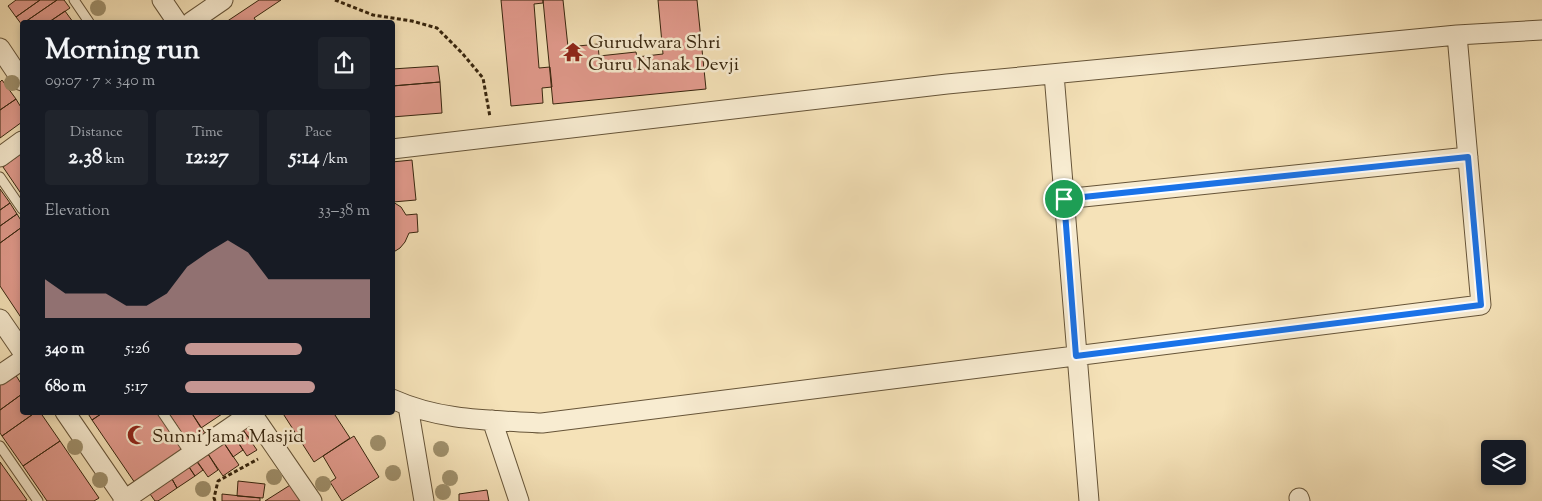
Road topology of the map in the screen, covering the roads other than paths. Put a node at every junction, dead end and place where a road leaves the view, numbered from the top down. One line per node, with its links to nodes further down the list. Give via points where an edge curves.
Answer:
1 (74, 0): 4 (lane)
2 (162, 0): 5 (street)
3 (223, 0): 6 (street)
4 (88, 20)
5 (177, 20)
6 (194, 20)
7 (1542, 30): 8 (street)
8 (1458, 35): 10 (street); 15 (street)
9 (0, 48): 11 (street)
10 (1054, 74): 13 (street); 17 (street)
11 (20, 78)
12 (20, 142): 14 (street)
13 (395, 149)
14 (0, 157)
15 (1468, 157): 17 (street); 21 (street, via 1481,305)
16 (0, 176): 18 (lane)
17 (1064, 199): 21 (street)
18 (20, 206)
19 (0, 319): 20 (street)
20 (20, 348)
21 (1076, 356): 29 (street, via 542,423); 37 (street)
22 (20, 361): 23 (street)
23 (0, 375)
24 (400, 402): 29 (street, via 469,420); 35 (street)
25 (67, 415): 33 (street)
26 (164, 415): 31 (lane)
27 (249, 415): 31 (street)
28 (253, 415): 34 (street)
29 (492, 420): 36 (street)
30 (0, 446): 32 (lane)
31 (191, 455): 33 (street)
32 (38, 501)
33 (125, 501)
34 (312, 501)
35 (424, 501)
36 (519, 501)
37 (1089, 501)

